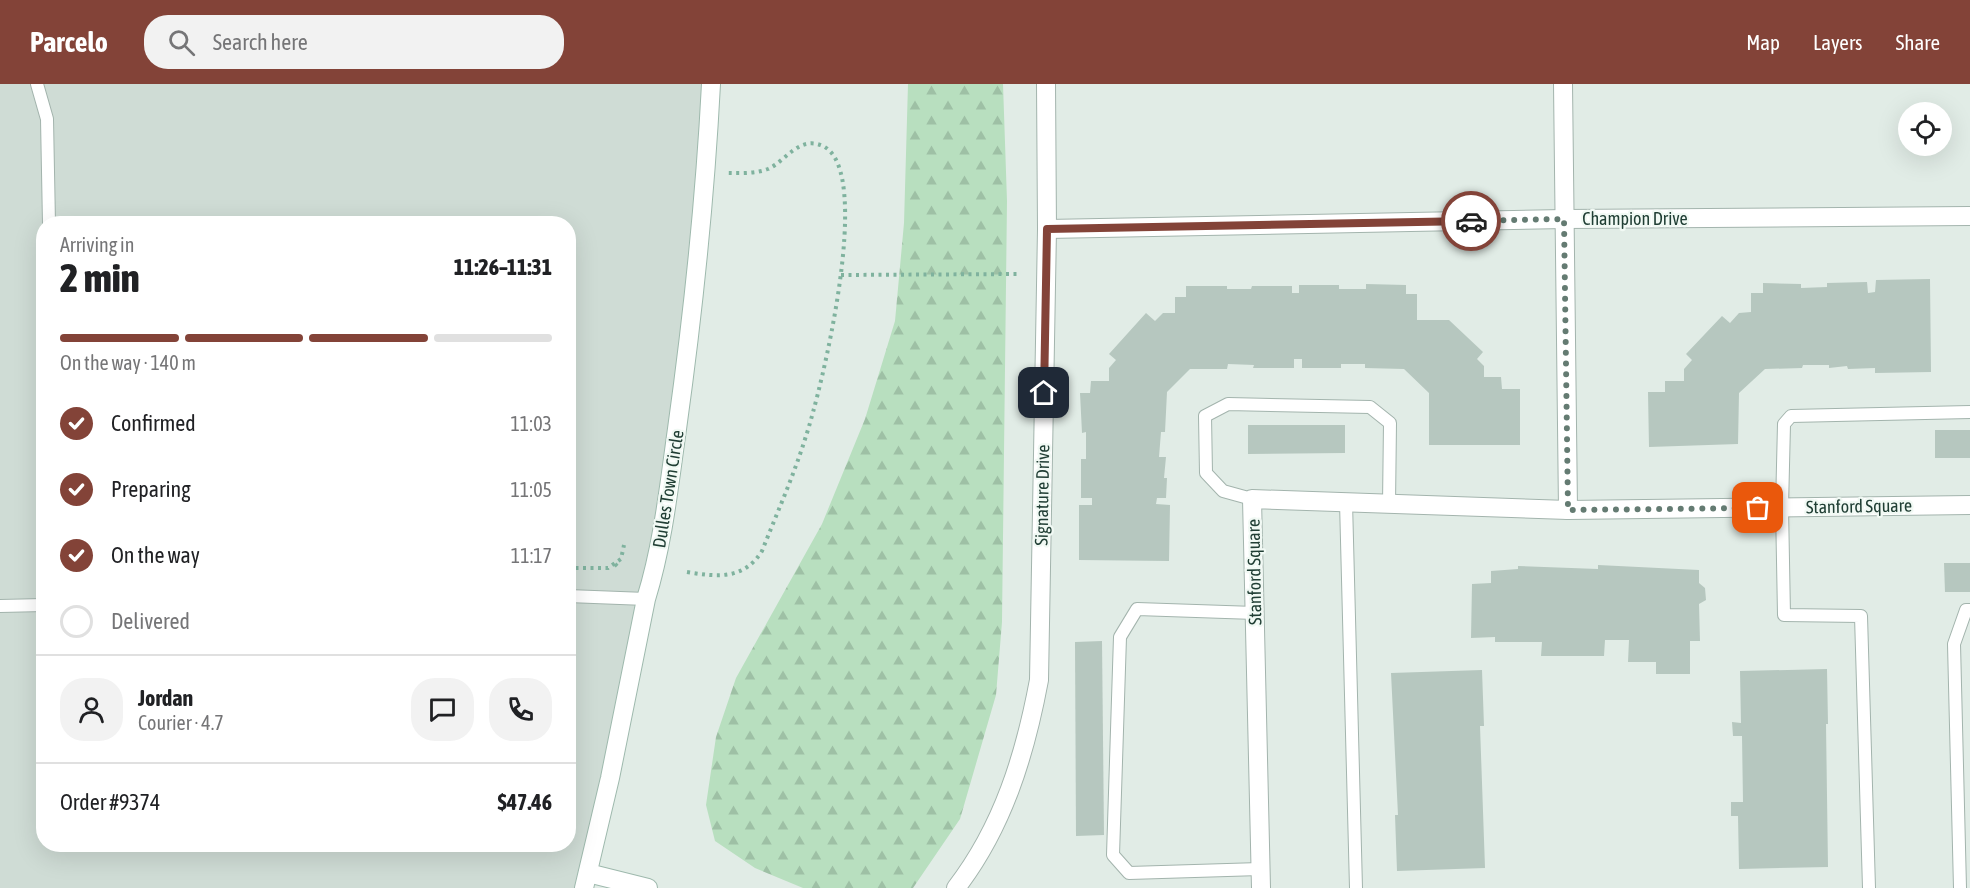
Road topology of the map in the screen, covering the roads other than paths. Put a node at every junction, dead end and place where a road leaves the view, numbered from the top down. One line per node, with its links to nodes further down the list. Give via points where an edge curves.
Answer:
1 (37, 84): 5 (lane, via 47,119)
2 (711, 84): 17 (street, Dulles Town Circle, via 689,348 667,502)
3 (1046, 84): 8 (street, Signature Drive)
4 (1563, 84): 7 (street)
5 (49, 216)
6 (1970, 216): 7 (street, Champion Drive)
7 (1564, 219): 8 (street, Champion Drive); 15 (street)
8 (1047, 229): 25 (street, Signature Drive, via 1039,680 1014,780 992,831)
9 (1970, 412): 14 (lane, via 1791,416 1784,424)
10 (1252, 499): 11 (street, Stanford Square); 12 (lane, via 1223,491 1206,473 1205,416 1228,404 1370,406 1390,423); 21 (street, Stanford Square)
11 (1347, 502): 12 (street, Stanford Square); 27 (lane)
12 (1389, 504): 15 (street, Stanford Square)
13 (1970, 505): 14 (street, Stanford Square)
14 (1782, 507): 15 (street, Stanford Square); 28 (lane, via 1784,615 1861,616)
15 (1568, 510)
16 (576, 596): 17 (lane)
17 (646, 599): 23 (street, Dulles Town Circle)
18 (36, 605): 19 (lane)
19 (0, 606)
20 (1970, 610): 29 (lane, via 1966,610 1954,644)
21 (1255, 614): 22 (street, Stanford Square); 22 (lane, via 1137,609 1120,637 1113,855 1129,873)
22 (1260, 869): 26 (street, Stanford Square)
23 (586, 881): 24 (street)
24 (648, 888)
25 (956, 888)
26 (1261, 888)
27 (1356, 888)
28 (1869, 888)
29 (1960, 888)

